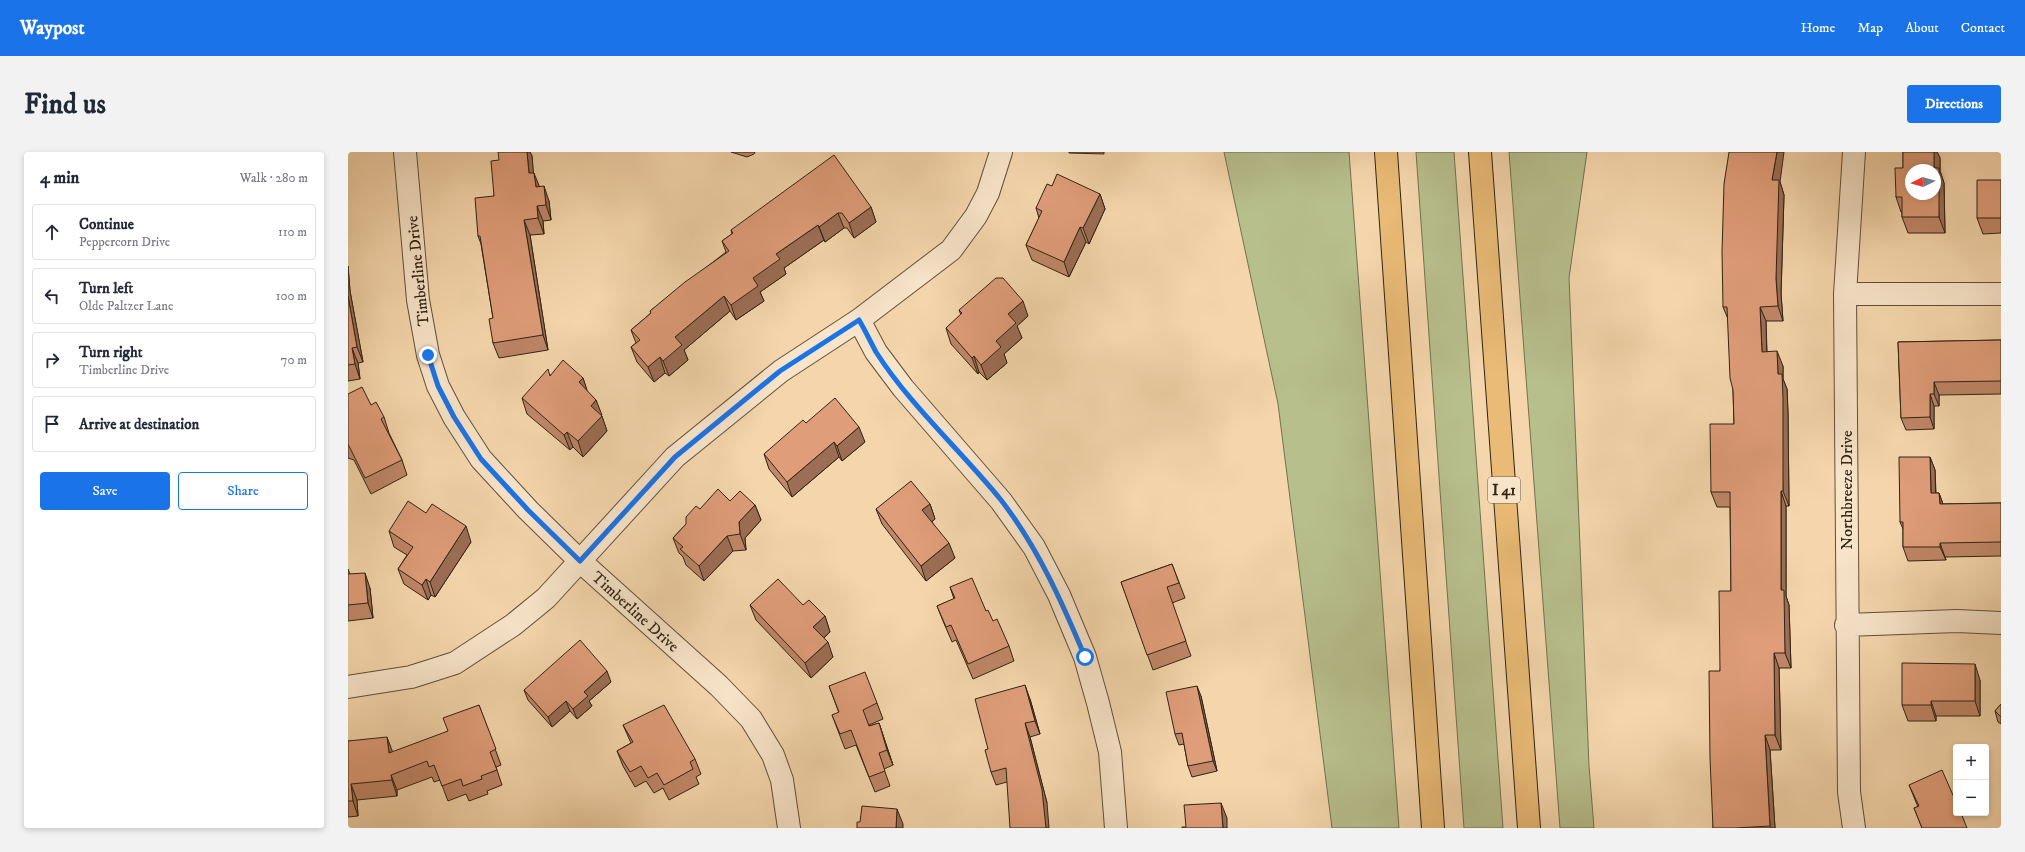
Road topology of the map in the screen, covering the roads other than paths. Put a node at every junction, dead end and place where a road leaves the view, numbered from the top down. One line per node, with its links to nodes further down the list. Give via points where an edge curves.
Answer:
1 (405, 152): 9 (street, Timberline Drive, via 418,300 428,355 438,386 481,459)
2 (1001, 152): 8 (street, via 988,193 976,216 951,250)
3 (1386, 152): 15 (highway)
4 (1480, 152): 16 (highway, I 41)
5 (1854, 152): 6 (street, Northbreeze Drive)
6 (1845, 294): 7 (street); 11 (street, Northbreeze Drive)
7 (2001, 294)
8 (859, 320): 9 (street, via 780,371 675,457); 14 (street, via 876,352 903,388 1001,501 1034,548 1059,595 1085,657 1110,752)
9 (580, 561): 12 (street, via 546,598 513,625 455,663 411,677); 13 (street, Timberline Drive, via 719,686 751,719 773,755 782,780)
10 (2001, 622): 11 (street, via 1957,621)
11 (1846, 626): 17 (street, Northbreeze Drive, via 1849,792)
12 (348, 687)
13 (789, 828)
14 (1116, 828)
15 (1433, 828)
16 (1529, 828)
17 (1854, 828)

